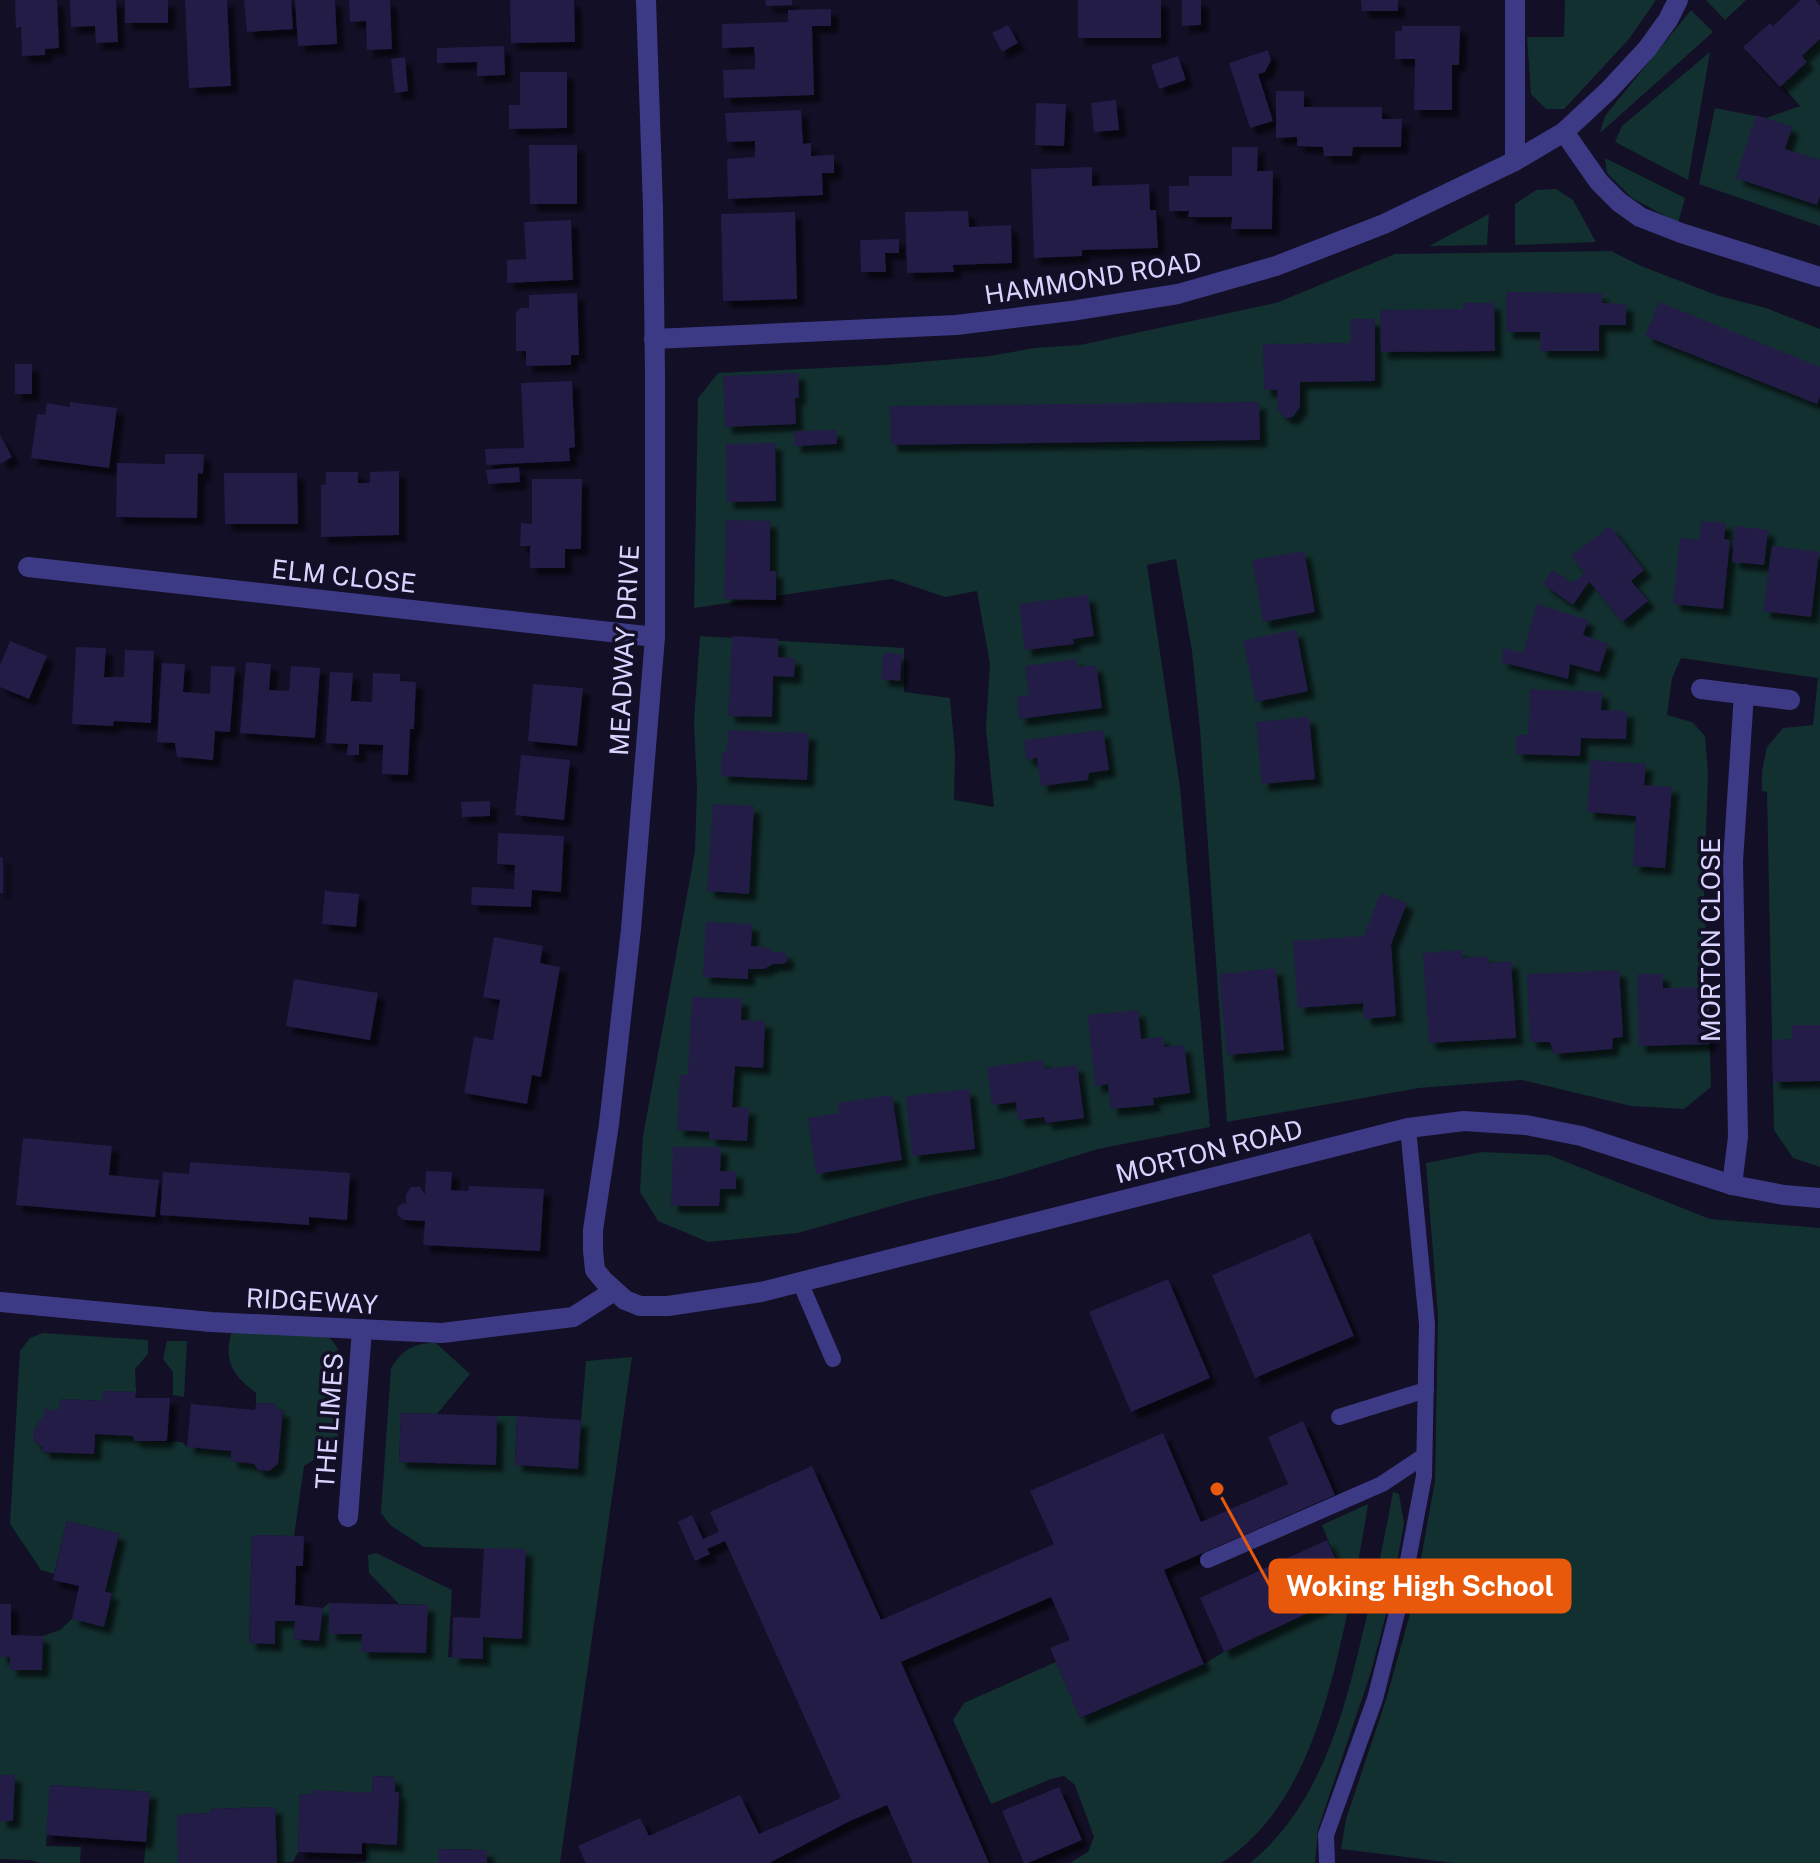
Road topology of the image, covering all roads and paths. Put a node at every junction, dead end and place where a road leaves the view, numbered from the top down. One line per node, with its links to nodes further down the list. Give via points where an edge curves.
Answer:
1 (646, 0): 7 (street, MEADWAY DRIVE)
2 (1515, 0): 5 (street)
3 (1678, 0): 4 (street, HAMMOND ROAD, via 1647,49)
4 (1564, 132): 5 (street, HAMMOND ROAD); 6 (street, via 1599,182 1640,217)
5 (1515, 161): 7 (street, HAMMOND ROAD, via 1384,224 1233,280 1178,294 956,325)
6 (1820, 277)
7 (654, 339): 9 (street, MEADWAY DRIVE)
8 (28, 567): 9 (street, ELM CLOSE)
9 (655, 637): 17 (street, MEADWAY DRIVE, via 631,929 593,1230 595,1270)
10 (1701, 689): 11 (street)
11 (1744, 694): 12 (street); 14 (street, MORTON CLOSE, via 1733,861 1738,1137)
12 (1790, 700)
13 (1408, 1128): 14 (street, MORTON ROAD, via 1464,1121 1526,1125 1581,1136); 16 (street, MORTON ROAD); 21 (lane, via 1427,1324)
14 (1732, 1185): 15 (street, MORTON ROAD)
15 (1820, 1198)
16 (800, 1282): 17 (street, MORTON ROAD, via 655,1307 640,1306); 20 (lane)
17 (614, 1291): 19 (street, RIDGEWAY, via 573,1317 442,1333)
18 (0, 1302): 19 (street, RIDGEWAY, via 211,1322)
19 (362, 1329): 24 (street, THE LIMES)
20 (833, 1359)
21 (1426, 1390): 22 (lane); 23 (lane)
22 (1339, 1417)
23 (1424, 1456): 25 (lane, via 1388,1481); 26 (lane, via 1401,1597 1375,1699 1326,1835)
24 (348, 1517)
25 (1208, 1560)
26 (1327, 1863)

